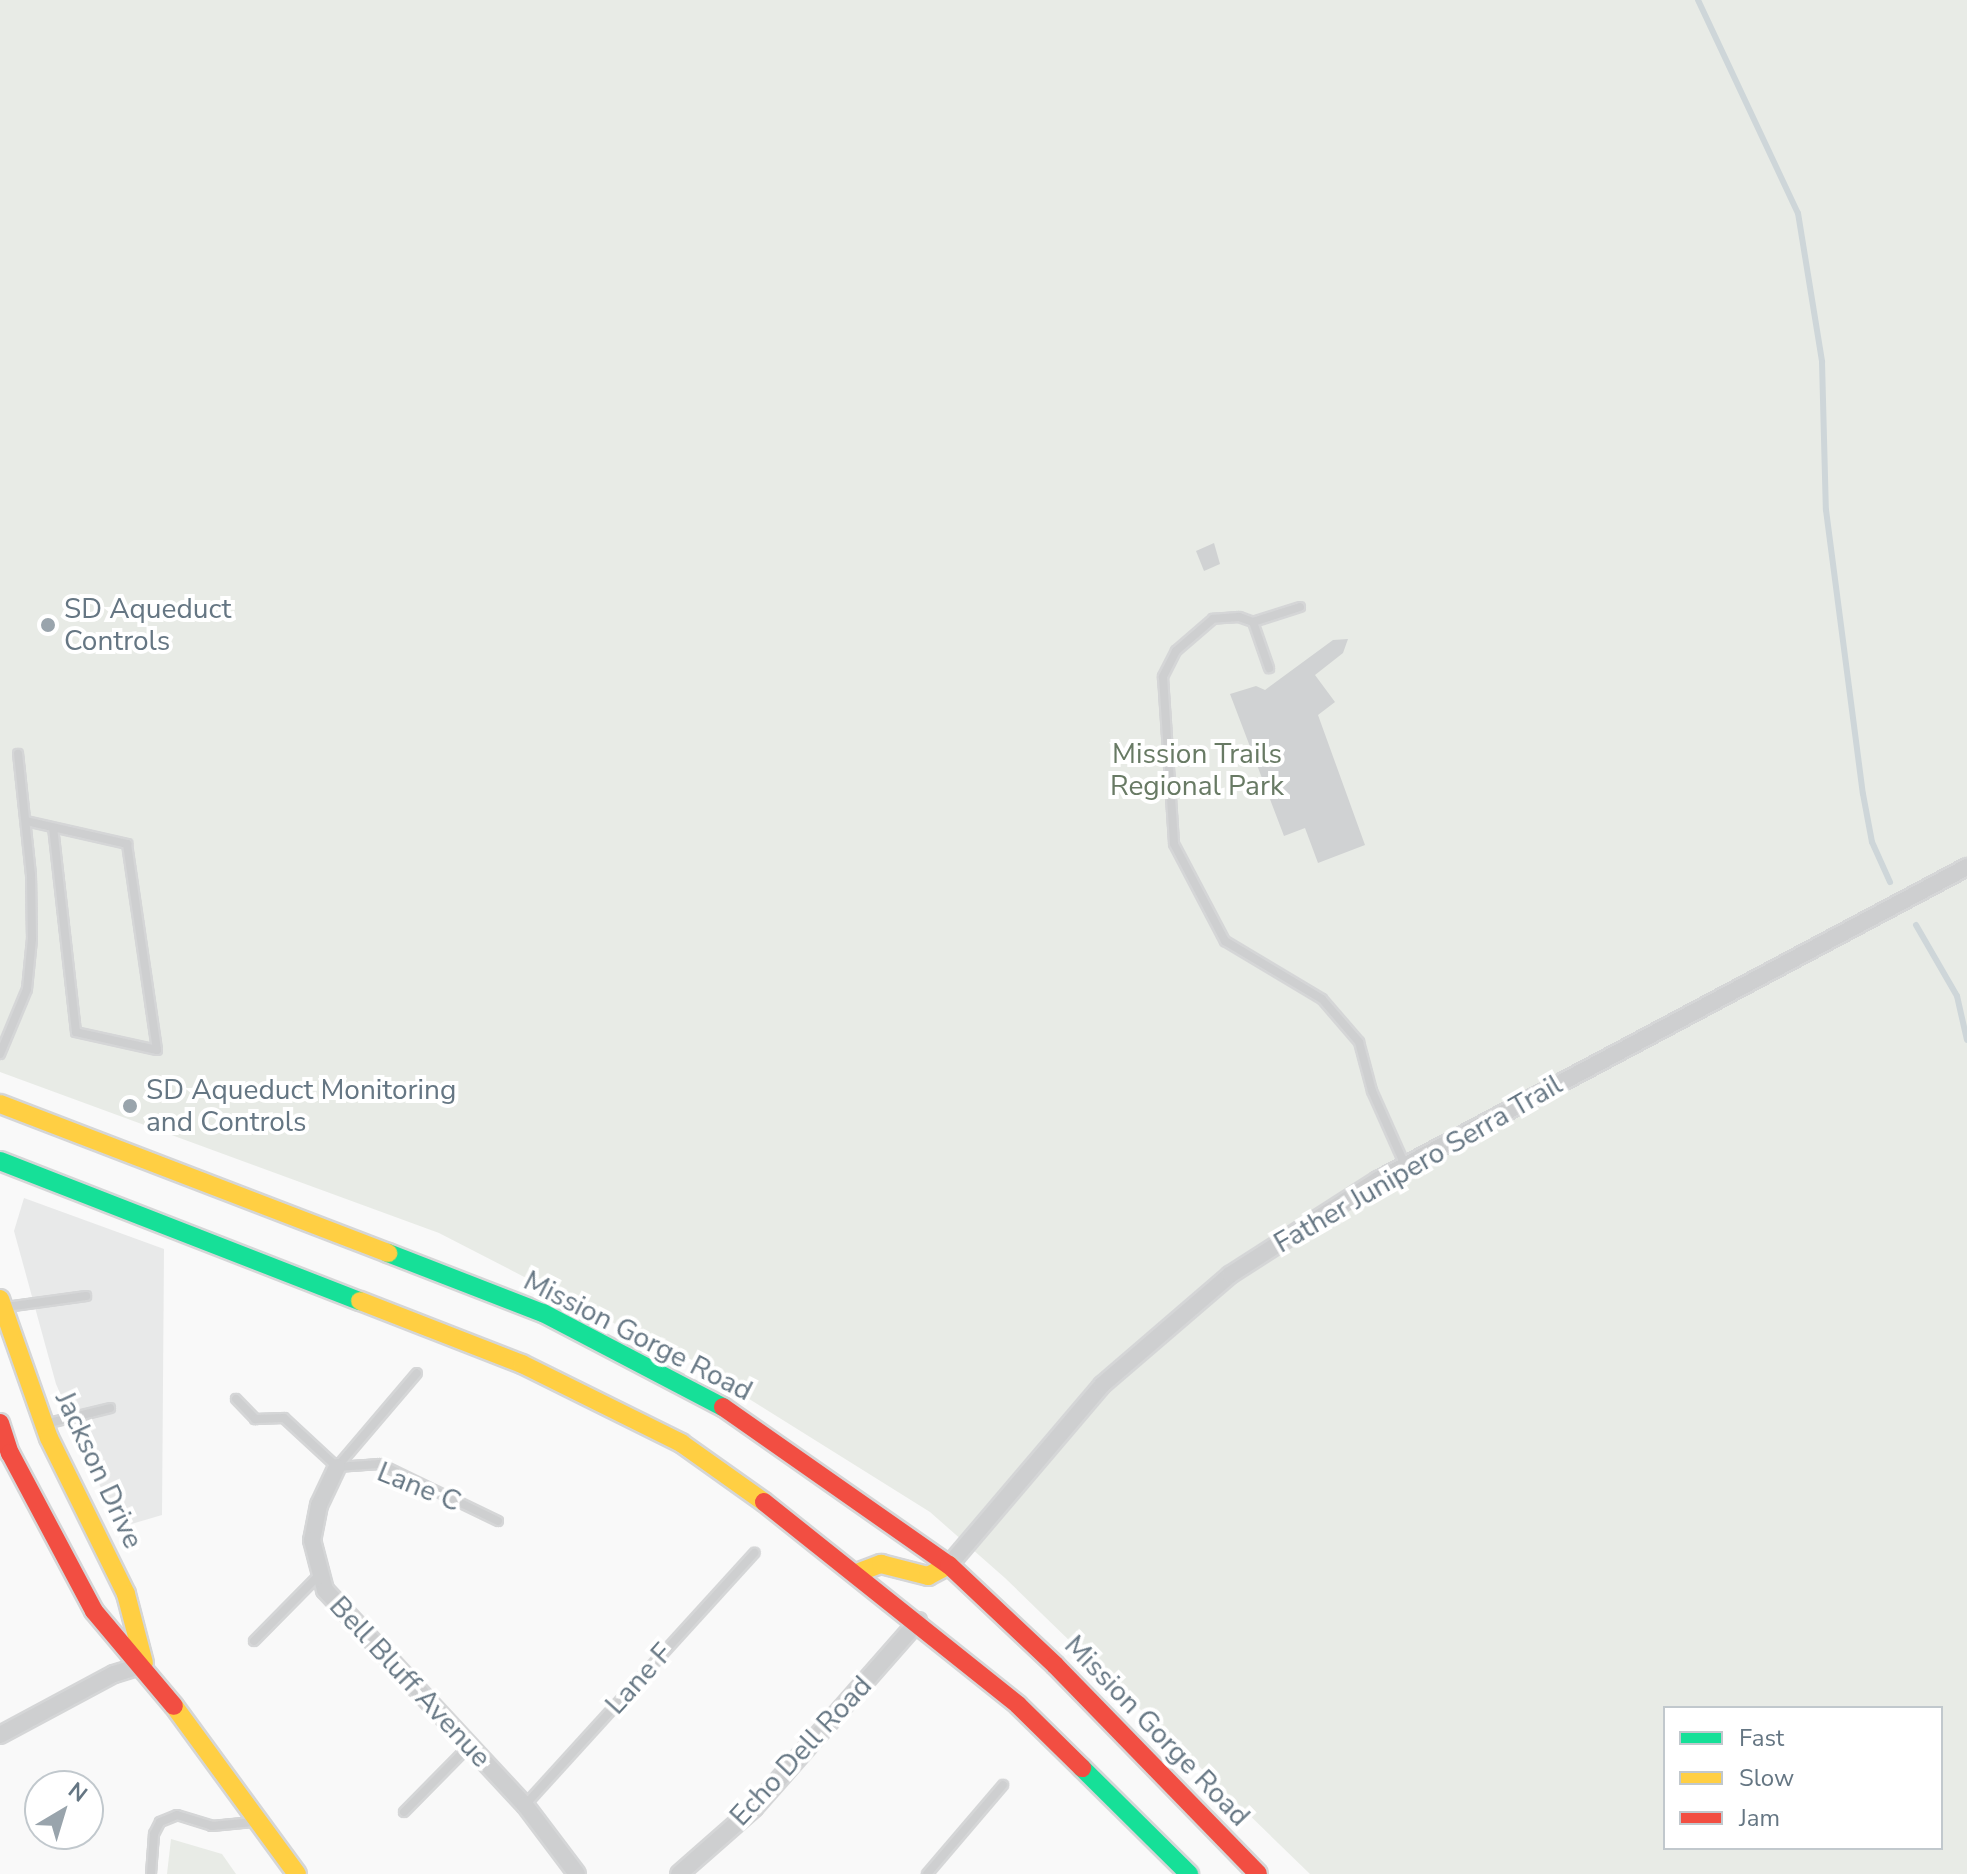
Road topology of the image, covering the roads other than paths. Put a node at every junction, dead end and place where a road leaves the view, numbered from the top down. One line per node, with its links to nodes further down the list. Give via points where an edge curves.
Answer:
1 (1300, 607): 2 (lane)
2 (1253, 622): 3 (lane); 11 (lane, via 1213,619 1176,651 1163,677 1174,844 1225,941 1322,999 1359,1042 1372,1091)
3 (1269, 668)
4 (18, 754): 5 (lane)
5 (26, 821): 6 (lane); 8 (lane, via 31,875 27,989)
6 (53, 828): 6 (lane, via 76,1032 157,1050 127,844)
7 (1967, 867): 11 (street, Father Junipero Serra Trail)
8 (0, 1054)
9 (0, 1104): 22 (main road, Mission Gorge Road, via 543,1313 713,1400)
10 (0, 1161): 23 (main road, via 522,1364 681,1443)
11 (1406, 1166): 22 (street, Father Junipero Serra Trail, via 1323,1212 1230,1275 1102,1385)
12 (86, 1296): 13 (lane)
13 (1, 1303): 18 (main road, Jackson Drive)
14 (417, 1373): 19 (lane)
15 (236, 1399): 19 (lane, via 255,1419 284,1418)
16 (110, 1408): 18 (lane)
17 (0, 1423): 27 (main road, Jackson Drive, via 10,1453 94,1611)
18 (44, 1424): 27 (main road, Jackson Drive, via 126,1594)
19 (337, 1467): 20 (lane, Lane C, via 380,1464); 24 (street, Bell Bluff Avenue, via 314,1522)
20 (498, 1521)
21 (754, 1553): 31 (lane, Lane F)
22 (949, 1565): 23 (main road, via 928,1576 881,1564); 40 (main road, Mission Gorge Road, via 1055,1665)
23 (857, 1573): 25 (main road)
24 (318, 1576): 26 (lane); 29 (street, Bell Bluff Avenue, via 343,1615)
25 (918, 1621): 37 (street, Echo Dell Road, via 754,1808); 39 (main road, via 1018,1705)
26 (254, 1641)
27 (144, 1665): 28 (street, via 114,1674); 33 (main road, Jackson Drive)
28 (0, 1735)
29 (469, 1746): 31 (street, Bell Bluff Avenue); 32 (lane)
30 (1003, 1785): 38 (lane)
31 (525, 1805): 36 (street, Bell Bluff Avenue)
32 (404, 1812)
33 (258, 1821): 34 (lane, via 212,1826 177,1815 160,1822); 35 (main road, Jackson Drive)
34 (151, 1874)
35 (297, 1874)
36 (577, 1874)
37 (679, 1874)
38 (927, 1874)
39 (1189, 1874)
40 (1258, 1874)

